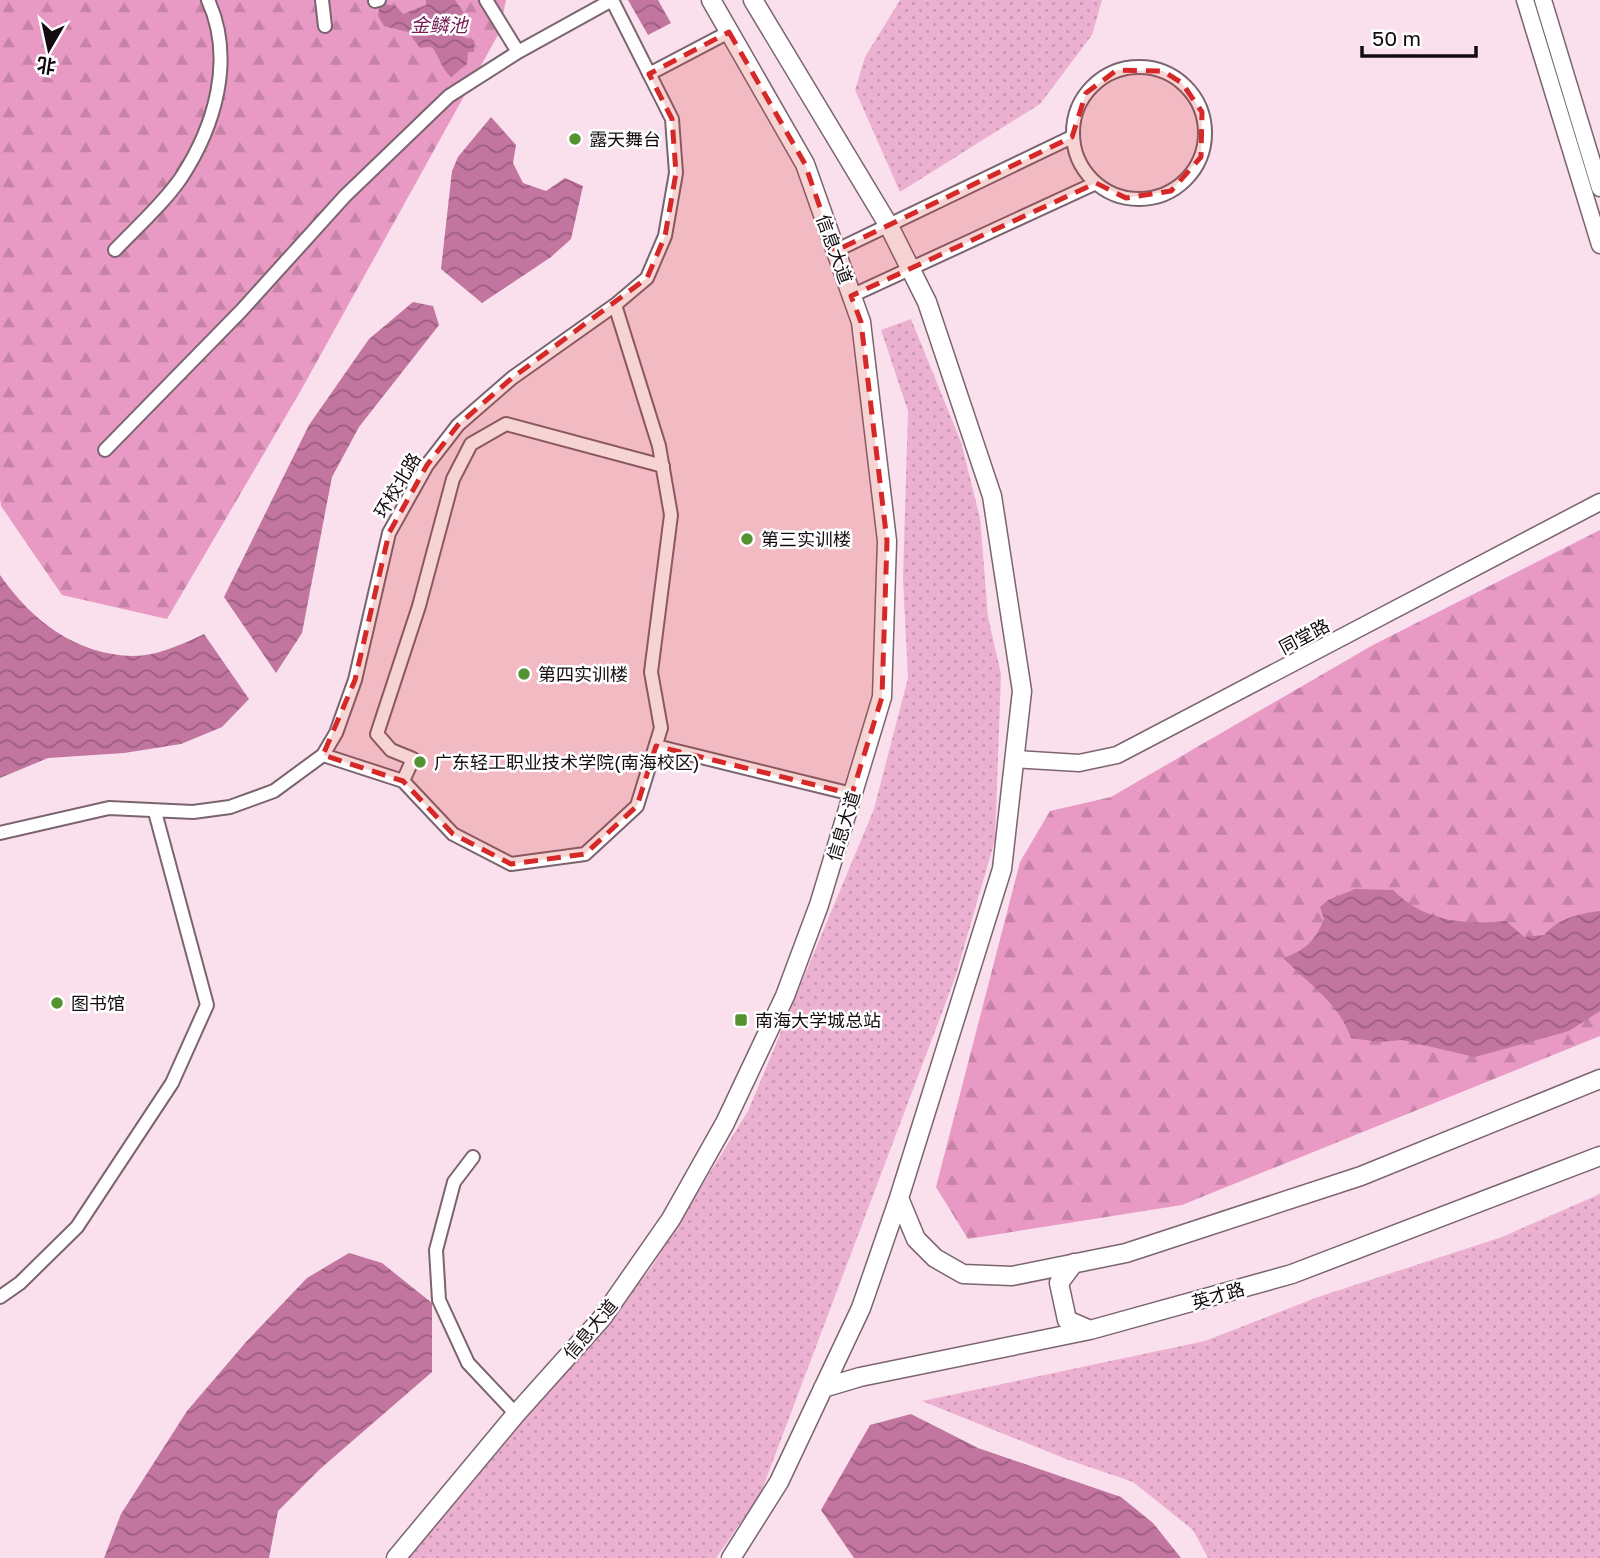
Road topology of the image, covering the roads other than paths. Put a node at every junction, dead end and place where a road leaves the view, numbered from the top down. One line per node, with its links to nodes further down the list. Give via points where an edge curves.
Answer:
1 (208, 0): 18 (street, via 219,23 221,82 208,126 180,179)
2 (321, 0): 9 (street)
3 (486, 0): 11 (street)
4 (612, 0): 11 (street); 12 (street, 环校北路)
5 (711, 0): 10 (main road, 信息大道)
6 (754, 0): 16 (main road)
7 (1525, 0): 17 (street)
8 (1543, 0): 15 (street)
9 (326, 26)
10 (729, 32): 12 (street); 19 (main road, 信息大道, via 805,164)
11 (518, 52): 23 (street, via 439,105 345,196)
12 (649, 74): 22 (street, 环校北路, via 672,119 676,173 665,236 647,278)
13 (1072, 137): 14 (street, via 1078,159); 14 (street, via 1075,114 1086,93 1117,70 1163,71 1182,83 1197,101 1205,134 1201,157 1189,176 1171,191 1149,198 1126,198); 16 (street)
14 (1096, 183): 20 (street)
15 (1600, 188)
16 (889, 226): 19 (street); 20 (main road)
17 (1600, 245)
18 (116, 250)
19 (835, 251): 21 (main road, 信息大道)
20 (910, 268): 21 (street); 28 (main road, via 926,302 992,496 1022,691)
21 (851, 296): 30 (main road, 信息大道, via 861,322 887,541 882,697)
22 (615, 305): 24 (street); 27 (street, 环校北路, via 512,378 458,425 427,465 389,533 355,680)
23 (105, 450)
24 (663, 466): 26 (street, via 671,515 651,672 661,728); 29 (street, via 506,424 471,444 453,479 419,606 377,734 391,750 412,759)
25 (1600, 502): 28 (street, 同堂路, via 1117,755 1079,762)
26 (656, 746): 29 (street, via 637,806 585,854 523,863 511,864 453,834); 30 (street)
27 (323, 755): 29 (street); 31 (street, 环校北路, via 274,791 230,807)
28 (1014, 759): 36 (main road, via 1002,869)
29 (403, 781)
30 (852, 794): 41 (main road, 信息大道, via 819,905 785,996 725,1124 671,1219 602,1318)
31 (155, 812): 32 (street, 环校北路, via 109,808); 38 (street, via 207,1005 172,1083 77,1227)
32 (0, 834)
33 (1600, 1079): 37 (main road, via 1361,1177 1126,1252)
34 (1600, 1156): 39 (main road, 英才路, via 1293,1274)
35 (473, 1157): 41 (street, via 454,1182 436,1250 439,1300 468,1363)
36 (900, 1198): 37 (main road, via 916,1239 935,1258 963,1274 1012,1276); 40 (main road, via 861,1308)
37 (1074, 1263): 39 (main road, via 1059,1283 1063,1306 1067,1320)
38 (0, 1297)
39 (1090, 1330): 40 (main road, 英才路)
40 (823, 1388): 43 (main road, via 779,1482)
41 (516, 1414): 42 (main road, 信息大道)
42 (396, 1558)
43 (731, 1558)

